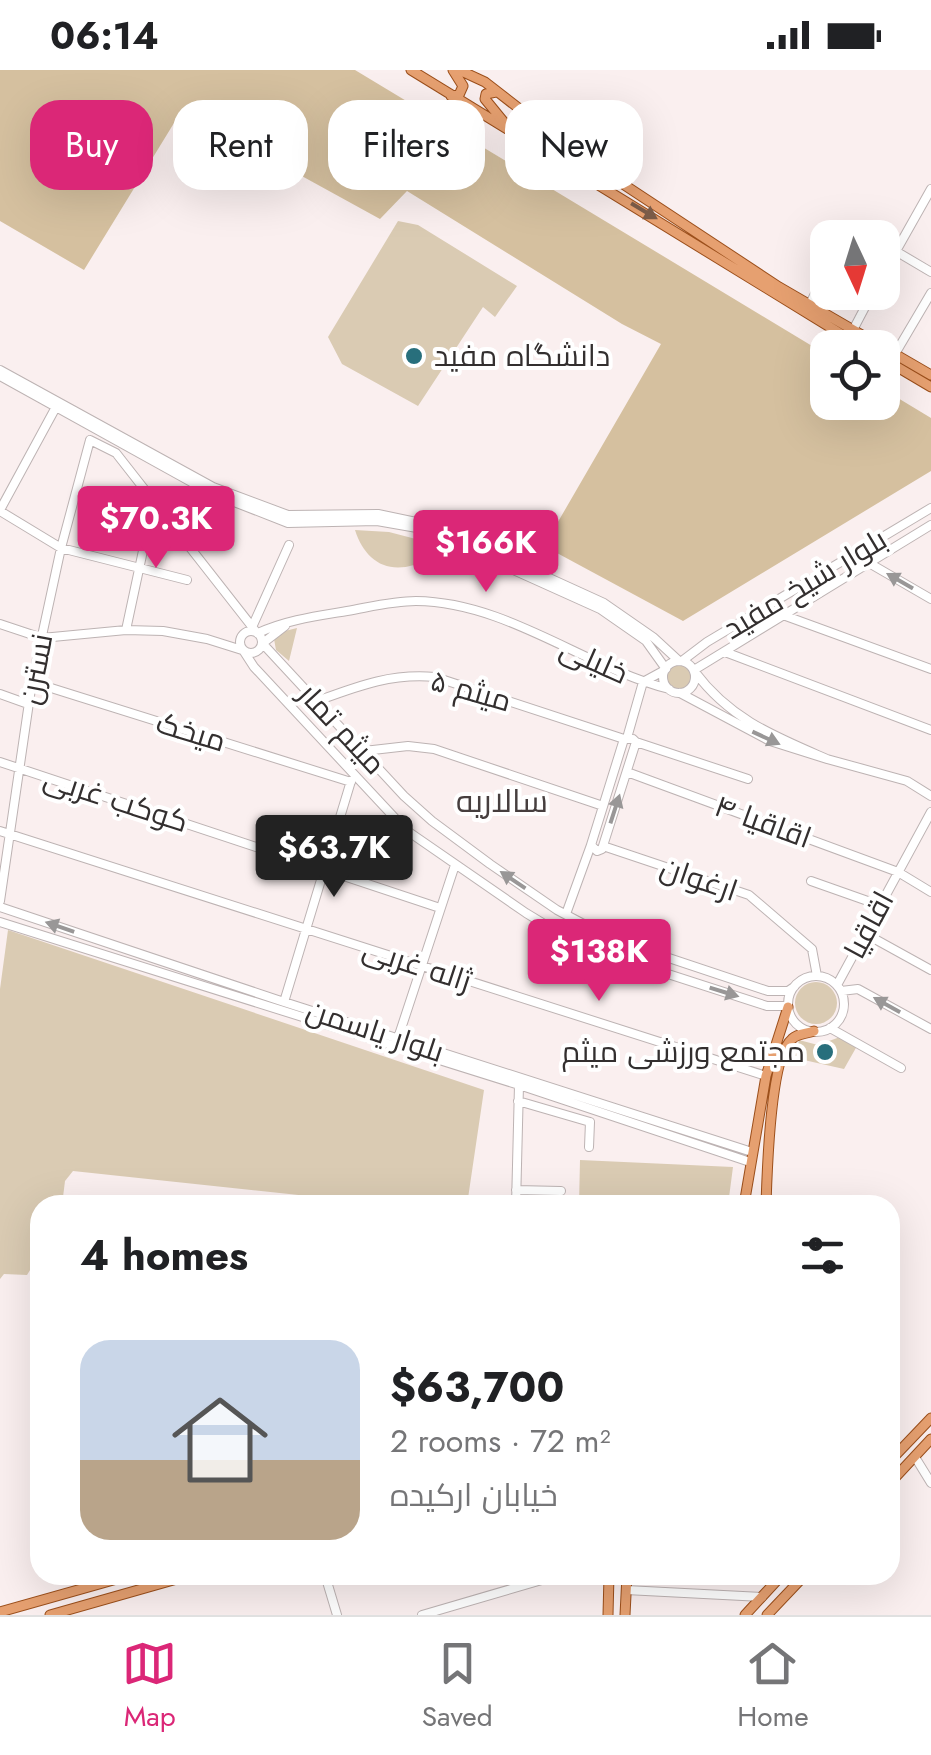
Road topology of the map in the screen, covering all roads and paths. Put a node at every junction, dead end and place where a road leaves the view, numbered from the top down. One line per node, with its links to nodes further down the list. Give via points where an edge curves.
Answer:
1 (411, 70): 4 (main road)
2 (456, 70): 3 (main road); 4 (main road, via 463,86)
3 (498, 93): 5 (main road, via 485,99); 13 (main road, via 580,155)
4 (452, 96): 6 (main road)
5 (505, 122)
6 (505, 126)
7 (609, 190): 16 (main road, one-way to 16)
8 (931, 190): 9 (street)
9 (900, 244)
10 (900, 253): 11 (street)
11 (931, 272)
12 (931, 293): 18 (street)
13 (810, 304)
14 (820, 310): 17 (main road)
15 (864, 310): 17 (street)
16 (835, 330)
17 (853, 330)
18 (900, 346)
19 (900, 357): 22 (main road)
20 (900, 369): 23 (main road)
21 (0, 373): 24 (street); 49 (street, via 250,503 288,515 398,516 449,532 604,602)
22 (931, 376)
23 (931, 387)
24 (56, 408): 25 (street); 31 (street)
25 (81, 422): 26 (street); 27 (street)
26 (90, 440): 28 (street); 34 (street, نسترن)
27 (132, 450): 28 (street); 50 (street, via 276,520 377,521 447,540 600,609 646,641)
28 (116, 453): 29 (street)
29 (153, 504): 36 (street); 39 (street)
30 (931, 508): 49 (street, بلوار شیخ مفید)
31 (0, 510): 34 (street)
32 (929, 528): 35 (street, بلوار شیخ مفید)
33 (290, 545): 44 (street)
34 (61, 548): 36 (street); 45 (street, نسترن)
35 (869, 563): 38 (street, one-way to 35); 40 (street, بلوار شیخ مفید)
36 (138, 568): 37 (street); 43 (street)
37 (187, 580)
38 (931, 599)
39 (238, 611): 44 (street); 46 (street)
40 (783, 615): 48 (street, بلوار شیخ مفید); 51 (street)
41 (314, 617): 44 (street); 47 (street, via 279,629); 54 (street, خلیلی, via 395,602 455,606)
42 (0, 624): 45 (street)
43 (126, 630): 45 (street); 46 (street)
44 (256, 630): 46 (street); 47 (street)
45 (42, 638): 53 (street, نسترن)
46 (242, 645): 47 (street, via 253,654); 56 (street, میثم تمار)
47 (262, 646): 56 (street, via 261,670); 59 (street, میثم تمار)
48 (725, 652): 52 (street, بلوار شیخ مفید); 61 (street)
49 (680, 661): 50 (street); 52 (street)
50 (666, 669): 54 (street); 55 (street)
51 (931, 669)
52 (694, 671): 57 (street, via 694,684); 65 (street, via 719,702 764,732)
53 (32, 682): 60 (street, نسترن); 70 (street, میخک)
54 (643, 682): 55 (street, خلیلی); 62 (street)
55 (670, 689): 57 (street)
56 (275, 690): 70 (street, میثم تمار)
57 (680, 693): 65 (street, one-way to 65, via 770,741)
58 (0, 694): 60 (street)
59 (318, 701): 62 (street, میثم ۵, via 373,680 435,677); 64 (street, میثم تمار)
60 (28, 704): 67 (street, نسترن)
61 (931, 730)
62 (626, 738): 63 (street, میثم ۵); 72 (street)
63 (636, 742): 68 (street); 69 (street, میثم ۵)
64 (364, 751): 72 (street, via 434,749); 86 (street, میثم تمار, one-way to 64, via 432,822)
65 (827, 759): 71 (street, via 907,781)
66 (0, 762): 67 (street, کوکب غربی)
67 (18, 768): 75 (street, نسترن); 79 (street, کوکب غربی)
68 (627, 772): 77 (street, one-way to 68); 80 (street, اقاقیا ۴)
69 (748, 779)
70 (353, 780): 78 (street, میثم تمار); 79 (street)
71 (931, 796)
72 (603, 806): 76 (street)
73 (931, 812): 80 (street, اقاقیا)
74 (0, 830): 75 (street, ژاله غربی)
75 (11, 834): 83 (street, نسترن); 88 (street, ژاله غربی)
76 (591, 845): 77 (street, ارغوان, via 597,851); 86 (street)
77 (603, 846): 92 (street, ارغوان, via 749,896 812,949)
78 (455, 865): 85 (street); 96 (street, میثم تمار, one-way to 96, via 582,944 767,1006)
79 (324, 870): 85 (street, کوکب غربی); 88 (street)
80 (898, 872): 82 (street, اقاقیا ۴); 84 (street, اقاقیا)
81 (811, 881): 84 (street)
82 (931, 892)
83 (0, 904): 95 (street, بلوار یاسمن, one-way to 83)
84 (879, 906): 89 (street, اقاقیا)
85 (440, 908): 90 (street)
86 (566, 914): 93 (street, میثم تمار, via 612,938 768,991)
87 (0, 922): 103 (street, بلوار یاسمن)
88 (306, 929): 90 (street, ژاله غربی); 95 (street)
89 (864, 933): 91 (street); 94 (street, اقاقیا)
90 (421, 966): 100 (street); 102 (street, ژاله غربی)
91 (931, 970)
92 (818, 976): 93 (street); 94 (street)
93 (794, 987): 96 (street)
94 (839, 988): 97 (street, via 843,1012); 98 (street, اقاقیا, one-way to 94, via 858,989)
95 (284, 1002): 100 (street, بلوار یاسمن)
96 (788, 1006): 99 (street, via 797,1024); 102 (main road)
97 (830, 1028): 99 (street); 101 (street)
98 (931, 1029)
99 (814, 1032): 114 (main road, via 797,1035 785,1047)
100 (398, 1038): 103 (street, بلوار یاسمن)
101 (901, 1068)
102 (766, 1076): 109 (main road)
103 (520, 1081): 104 (street); 105 (street, بلوار یاسمن); 108 (street, بلوار یاسمن)
104 (518, 1102): 106 (street); 110 (street)
105 (591, 1109): 106 (street); 108 (street, بلوار یاسمن)
106 (590, 1122): 107 (street)
107 (589, 1147)
108 (734, 1151): 109 (street, بلوار یاسمن)
109 (751, 1157): 113 (main road)
110 (516, 1190): 111 (street); 112 (street)
111 (561, 1191)
112 (516, 1195)
113 (745, 1195)
114 (766, 1195)
115 (931, 1418): 117 (main road)
116 (931, 1440): 118 (main road)
117 (900, 1451)
118 (915, 1457): 119 (main road); 120 (street)
119 (900, 1473)
120 (931, 1483)
121 (96, 1585): 131 (main road)
122 (156, 1585): 132 (main road)
123 (328, 1585): 133 (street)
124 (525, 1585): 134 (street)
125 (608, 1585): 135 (main road)
126 (626, 1585): 129 (main road)
127 (773, 1585): 130 (main road)
128 (796, 1585): 138 (main road)
129 (626, 1590): 130 (street); 136 (main road)
130 (762, 1597): 137 (main road)
131 (0, 1612)
132 (50, 1615)
133 (336, 1615)
134 (422, 1615)
135 (608, 1615)
136 (625, 1615)
137 (745, 1615)
138 (767, 1615)

